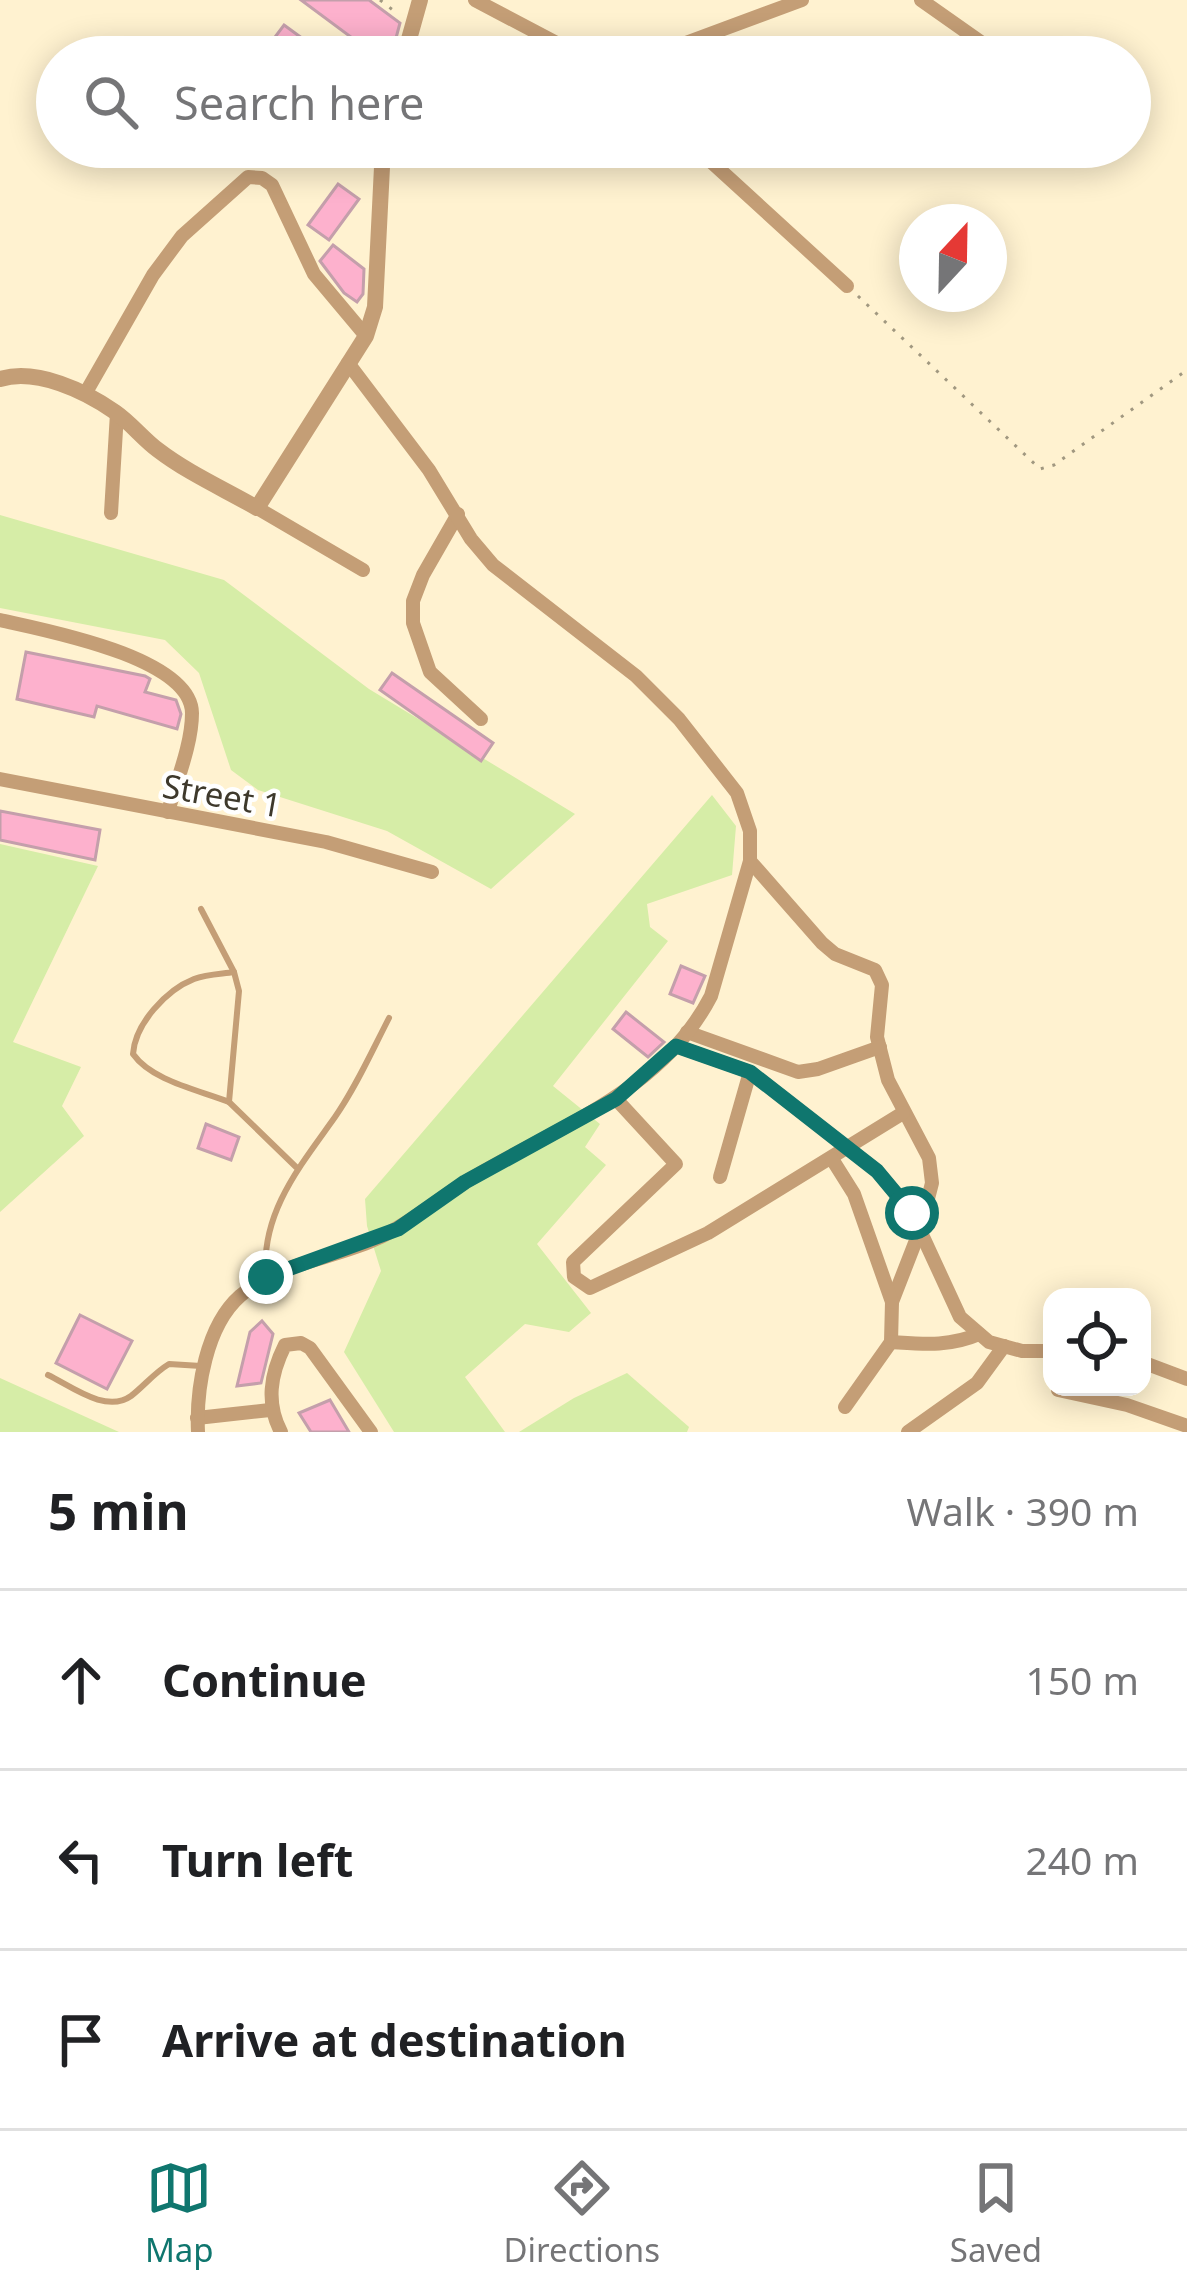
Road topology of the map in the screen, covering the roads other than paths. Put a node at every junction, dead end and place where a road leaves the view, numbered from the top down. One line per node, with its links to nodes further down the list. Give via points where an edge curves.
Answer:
1 (420, 0): 5 (street)
2 (475, 0): 6 (street)
3 (802, 0): 7 (street)
4 (921, 0): 8 (street)
5 (409, 36)
6 (544, 36)
7 (700, 36)
8 (968, 36)
9 (382, 168): 12 (street, via 375,307)
10 (718, 168): 11 (street)
11 (848, 286)
12 (366, 336): 13 (street); 15 (street, via 314,274 272,185 248,177 182,236)
13 (348, 364): 17 (street); 19 (street)
14 (0, 379): 15 (street, via 46,379)
15 (85, 394): 16 (street)
16 (117, 413): 17 (street, via 158,450); 18 (street)
17 (257, 508): 20 (street)
18 (111, 513)
19 (458, 514): 22 (street, via 423,575 413,623 430,672); 25 (street, via 493,565 584,632 679,719 737,793)
20 (363, 570)
21 (0, 620): 24 (street, via 160,669 184,687 193,709)
22 (481, 719)
23 (0, 779): 24 (street, Street 1)
24 (168, 812): 26 (street, Street 1)
25 (750, 861): 30 (street, via 710,996); 32 (street, via 823,944 875,970 882,985)
26 (432, 872)
27 (201, 909): 28 (lane)
28 (234, 972): 35 (lane); 35 (lane, via 199,976 169,995 140,1028 133,1054 155,1072)
29 (389, 1018): 39 (lane, via 335,1117)
30 (688, 1032): 31 (street); 32 (street, via 799,1072)
31 (676, 1046): 33 (street); 34 (street)
32 (880, 1047): 36 (street)
33 (750, 1072): 37 (street); 40 (street)
34 (616, 1099): 38 (street, via 676,1164 573,1262 574,1277 590,1288 708,1233); 42 (street, via 465,1182 398,1229)
35 (229, 1102): 39 (lane)
36 (903, 1114): 37 (street); 41 (street, via 929,1158 932,1183)
37 (850, 1149): 38 (street); 41 (street, via 877,1171)
38 (832, 1159): 43 (street, via 854,1194)
39 (296, 1167): 42 (lane, via 274,1216)
40 (720, 1177)
41 (920, 1230): 43 (street); 44 (street, via 960,1317)
42 (266, 1277): 48 (street, via 236,1299)
43 (892, 1303): 45 (street)
44 (979, 1334): 45 (street, via 939,1345); 46 (street)
45 (891, 1342): 55 (street)
46 (1004, 1346): 47 (street); 61 (street, via 977,1383)
47 (1043, 1351)
48 (205, 1367): 50 (lane, via 169,1364 117,1403); 57 (street)
49 (1151, 1367): 51 (street)
50 (48, 1375)
51 (1187, 1379)
52 (1086, 1396): 54 (street)
53 (1130, 1396): 54 (street)
54 (1127, 1405): 58 (street)
55 (845, 1407)
56 (270, 1410): 57 (street); 59 (street); 60 (street, via 279,1355 284,1345 301,1343)
57 (198, 1425)
58 (1187, 1426)
59 (280, 1432)
60 (371, 1432)
61 (908, 1432)

